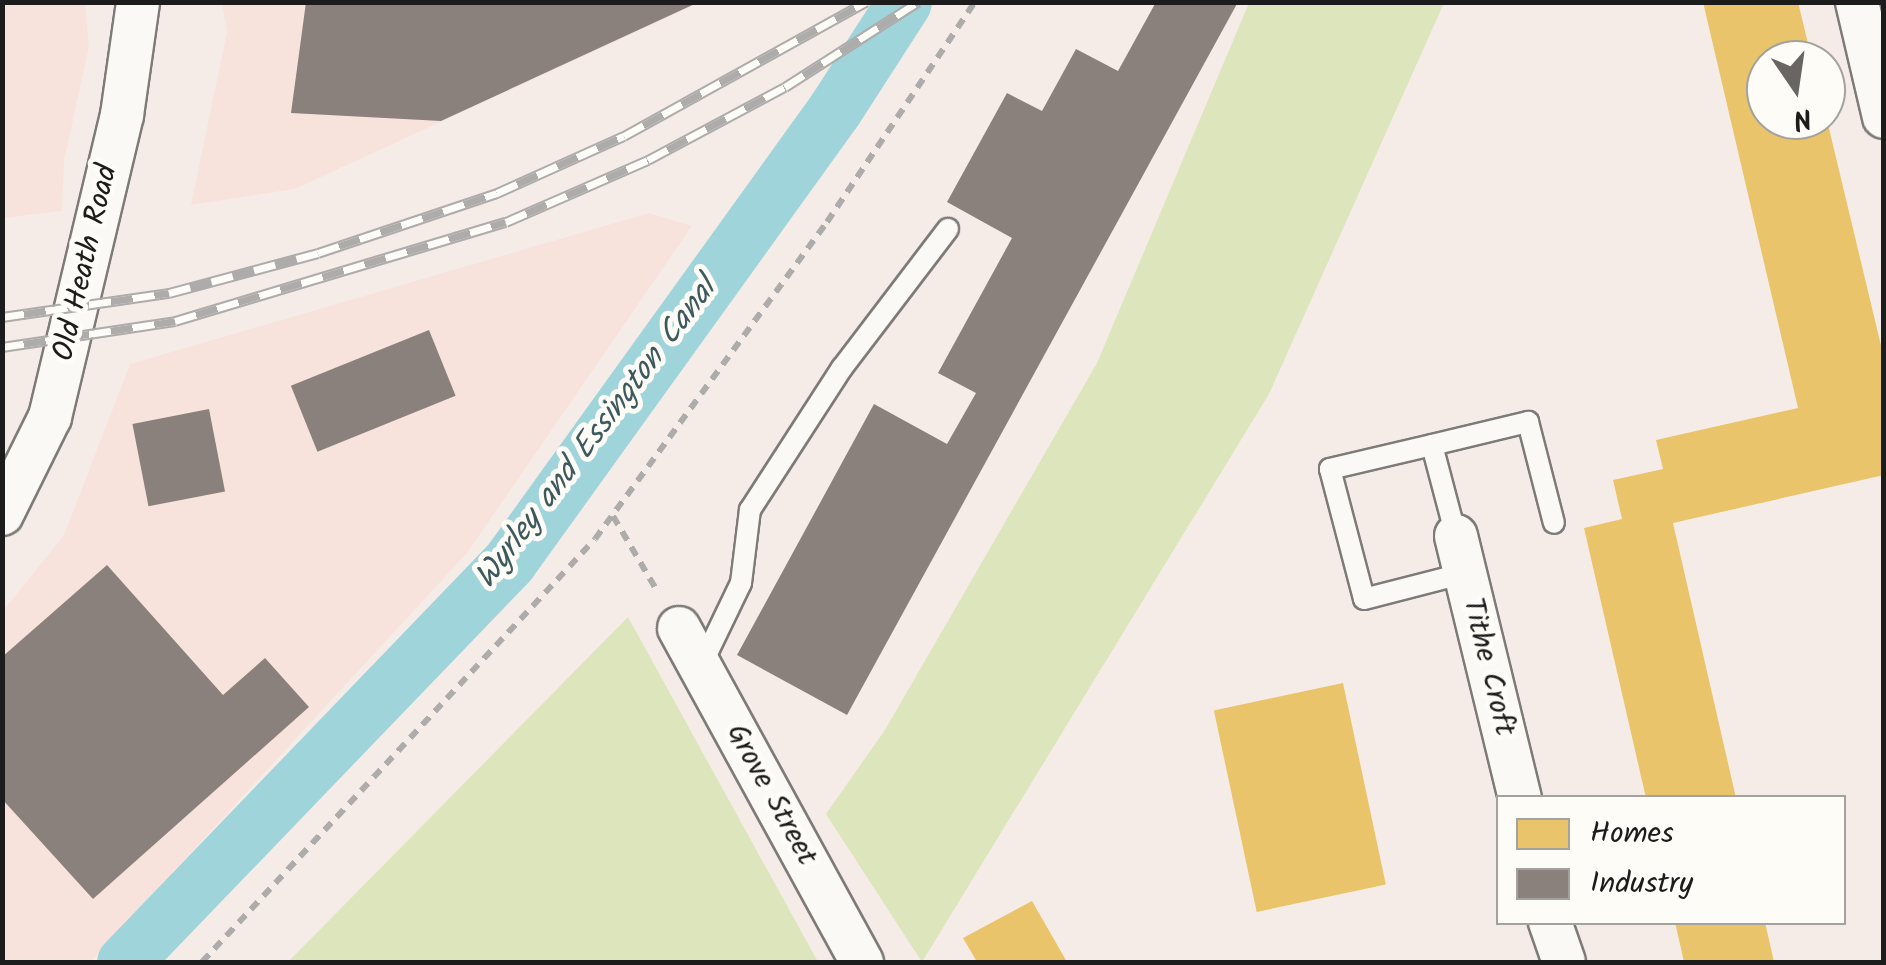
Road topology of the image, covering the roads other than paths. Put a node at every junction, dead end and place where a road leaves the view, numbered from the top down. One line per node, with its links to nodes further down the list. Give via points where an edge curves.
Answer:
1 (138, 2): 6 (street, Old Heath Road, via 122,114 50,417)
2 (1857, 2): 3 (street)
3 (1884, 117)
4 (948, 229): 10 (lane, via 842,368 750,510 741,582)
5 (1432, 444): 7 (lane, via 1528,422); 8 (lane); 8 (lane, via 1330,469 1364,599)
6 (2, 514)
7 (1554, 522)
8 (1461, 555): 11 (street, Tithe Croft)
9 (680, 628): 10 (street, Grove Street)
10 (700, 667): 13 (street, Grove Street)
11 (1519, 795)
12 (1551, 925): 14 (street)
13 (862, 962)
14 (1564, 962)

